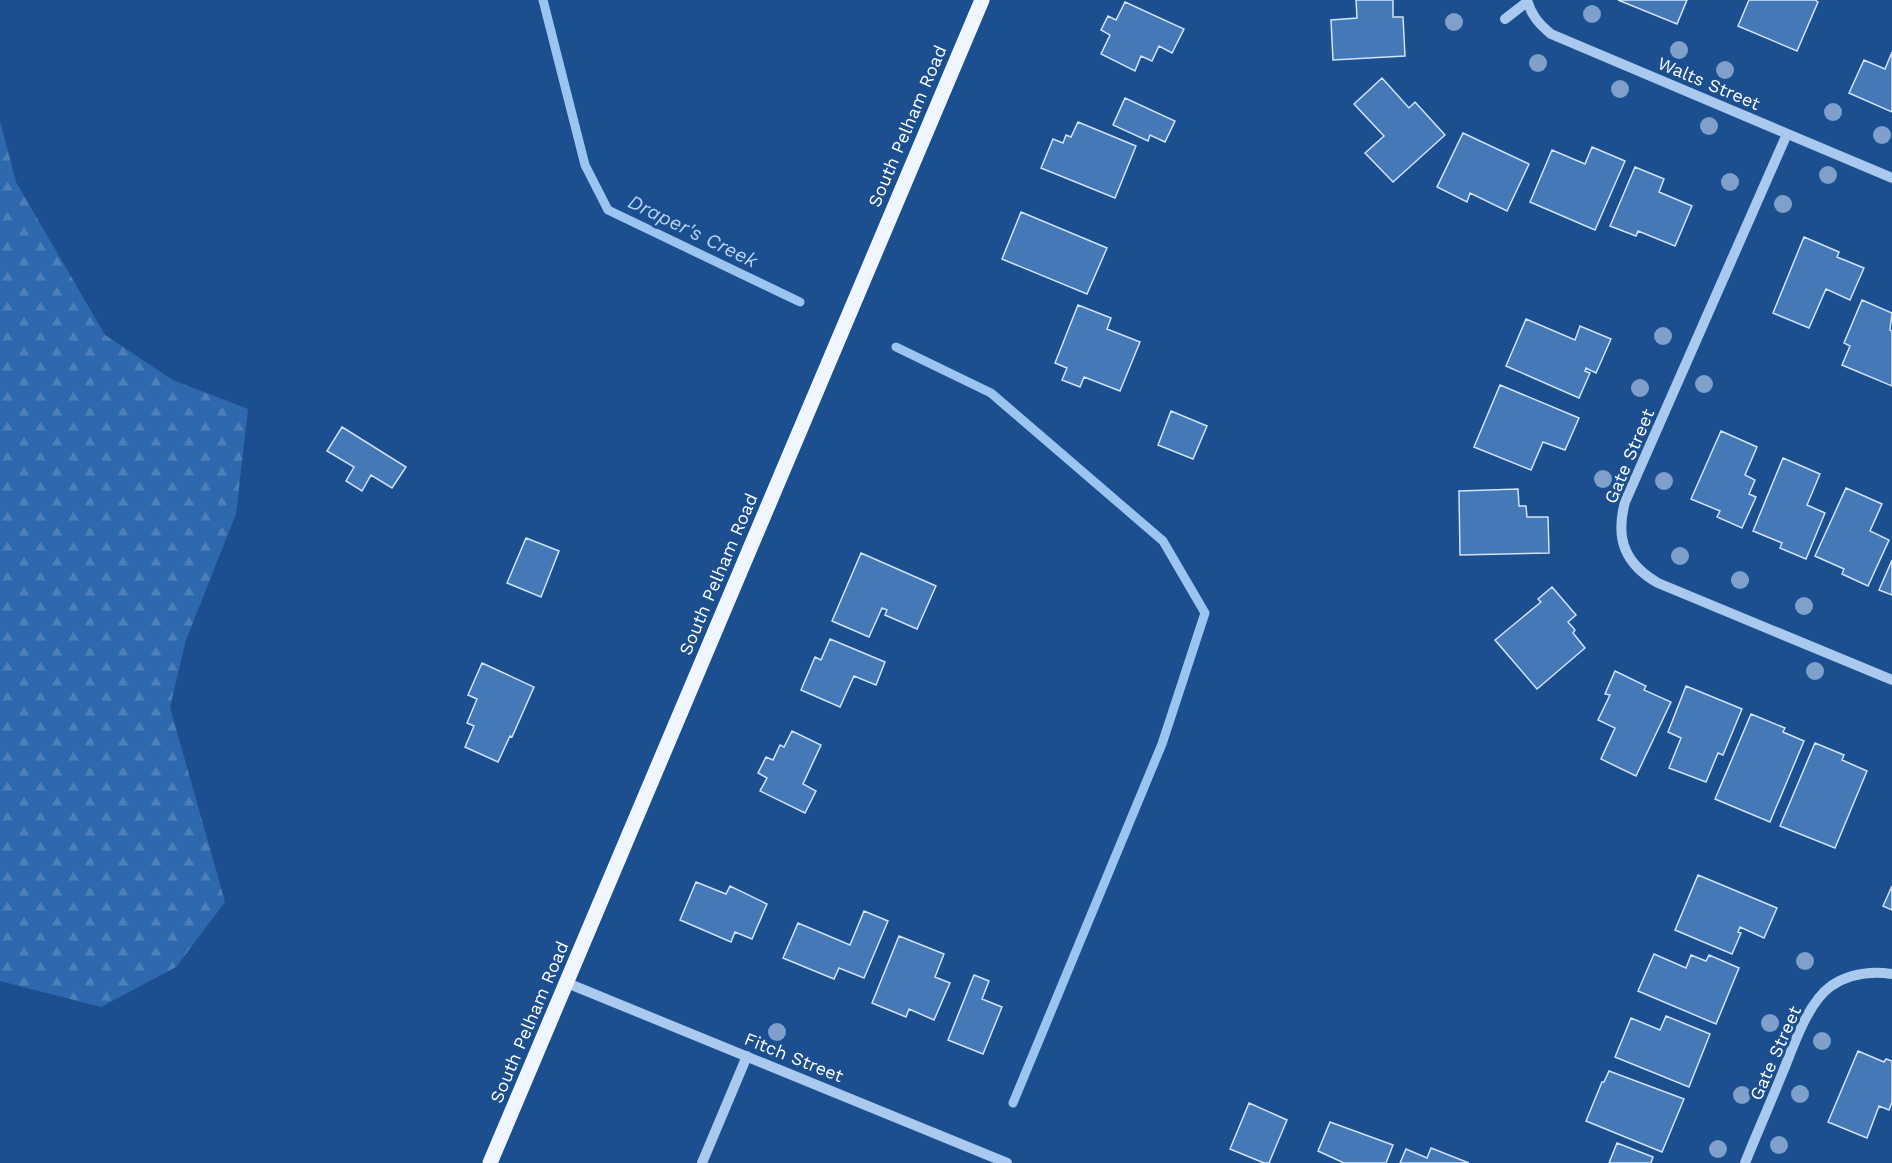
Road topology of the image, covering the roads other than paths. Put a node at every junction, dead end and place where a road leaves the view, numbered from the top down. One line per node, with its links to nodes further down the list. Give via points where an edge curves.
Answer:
1 (982, 0): 8 (main road, South Pelham Road)
2 (1527, 1): 3 (street, Walts Street); 4 (street, Walts Street, via 1540,25 1551,34)
3 (1505, 19)
4 (1787, 134): 5 (street, Walts Street); 6 (street, Gate Street, via 1625,502 1621,534 1633,563 1658,583)
5 (1892, 178)
6 (1892, 680)
7 (1892, 974): 13 (street, Gate Street, via 1863,973 1846,978 1818,999 1800,1032)
8 (567, 982): 9 (street, Fitch Street); 10 (main road, South Pelham Road)
9 (747, 1056): 11 (street); 12 (street, Fitch Street)
10 (490, 1163)
11 (702, 1163)
12 (1007, 1163)
13 (1745, 1163)

